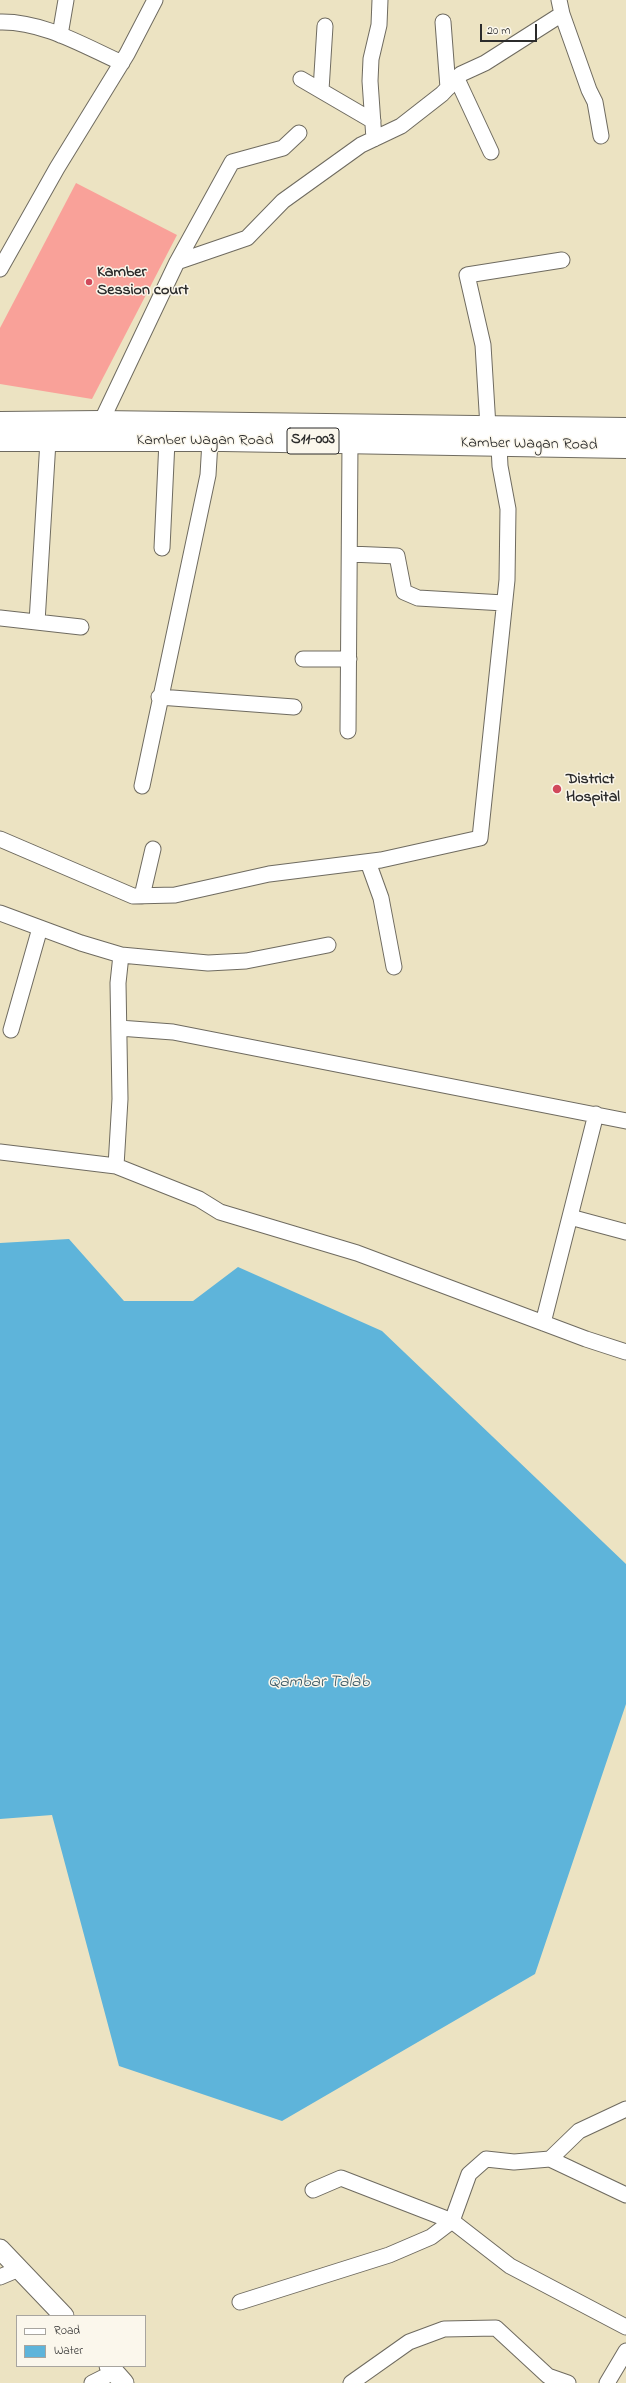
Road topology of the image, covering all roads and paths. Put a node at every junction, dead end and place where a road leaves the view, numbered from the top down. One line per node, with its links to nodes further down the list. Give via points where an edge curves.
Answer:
1 (66, 0): 8 (street)
2 (155, 0): 9 (street)
3 (380, 0): 13 (street, via 379,25 371,60)
4 (561, 7): 11 (street, via 485,63 461,74); 15 (street, via 595,102)
5 (0, 22): 8 (street, via 27,24)
6 (443, 22): 11 (street)
7 (326, 26): 12 (street)
8 (60, 35): 9 (street)
9 (122, 63): 20 (street, via 57,168)
10 (301, 79): 12 (street)
11 (452, 83): 16 (street, via 401,126); 17 (street)
12 (321, 90): 13 (street)
13 (373, 120): 16 (street)
14 (299, 133): 19 (street, via 283,148 232,162)
15 (601, 136)
16 (374, 139): 19 (street, via 361,145 283,201 247,238)
17 (491, 152)
18 (562, 260): 23 (street, via 467,275 483,345)
19 (178, 262): 21 (street)
20 (0, 269)
21 (101, 422): 22 (main road, Kamber Wagan Road / S11-003); 23 (main road, Kamber Wagan Road / S11-003)
22 (0, 423)
23 (488, 427): 24 (main road, Kamber Wagan Road / S11-003)
24 (626, 429)
25 (0, 440): 26 (main road, Kamber Wagan Road / S11-003)
26 (48, 440): 27 (main road, Kamber Wagan Road / S11-003); 36 (street)
27 (167, 441): 28 (main road, Kamber Wagan Road / S11-003); 32 (street)
28 (210, 441): 29 (main road, Kamber Wagan Road / S11-003); 40 (street, via 208,475)
29 (350, 442): 30 (main road, Kamber Wagan Road / S11-003); 33 (street)
30 (499, 446): 31 (main road, Kamber Wagan Road / S11-003); 34 (street, via 508,509 507,580)
31 (626, 447)
32 (162, 548)
33 (350, 554): 34 (street, via 398,556 404,592 418,598); 39 (street)
34 (504, 603): 46 (street, via 480,838)
35 (0, 618): 36 (street)
36 (37, 622): 37 (street)
37 (81, 627)
38 (303, 659): 39 (street)
39 (349, 659): 42 (street)
40 (159, 697): 41 (street); 43 (street, via 158,714)
41 (294, 707)
42 (348, 731)
43 (142, 786)
44 (0, 839): 47 (street, via 133,896)
45 (153, 849): 47 (street)
46 (368, 862): 47 (street, via 269,874 175,895); 52 (street, via 381,898)
47 (142, 896)
48 (0, 914): 49 (street)
49 (40, 928): 51 (street, via 81,944); 54 (street)
50 (328, 945): 51 (street, via 246,961 208,963)
51 (121, 955): 53 (street, via 118,983)
52 (394, 968)
53 (119, 1028): 55 (street, via 173,1032); 58 (street, via 120,1099)
54 (11, 1030)
55 (596, 1114): 56 (street); 59 (street)
56 (626, 1121)
57 (0, 1152): 58 (street)
58 (116, 1166): 61 (street, via 199,1199 220,1212 357,1253)
59 (570, 1217): 60 (street); 61 (street)
60 (626, 1232)
61 (543, 1322): 62 (street)
62 (626, 1352)
63 (626, 2109): 64 (street, via 579,2131)
64 (550, 2159): 66 (street); 67 (street, via 514,2162 486,2159 470,2174)
65 (314, 2190): 67 (street, via 341,2178)
66 (626, 2195)
67 (452, 2221): 71 (street, via 431,2237 389,2255); 73 (street, via 510,2266)
68 (0, 2249): 69 (street)
69 (19, 2269): 70 (street); 72 (street)
70 (0, 2277)
71 (240, 2302)
72 (63, 2315)
73 (626, 2327)
74 (626, 2351): 79 (street)
75 (115, 2374): 76 (street)
76 (92, 2383)
77 (351, 2383): 78 (street, via 409,2342 444,2329 496,2328 548,2376)
78 (568, 2383)
79 (607, 2383)

